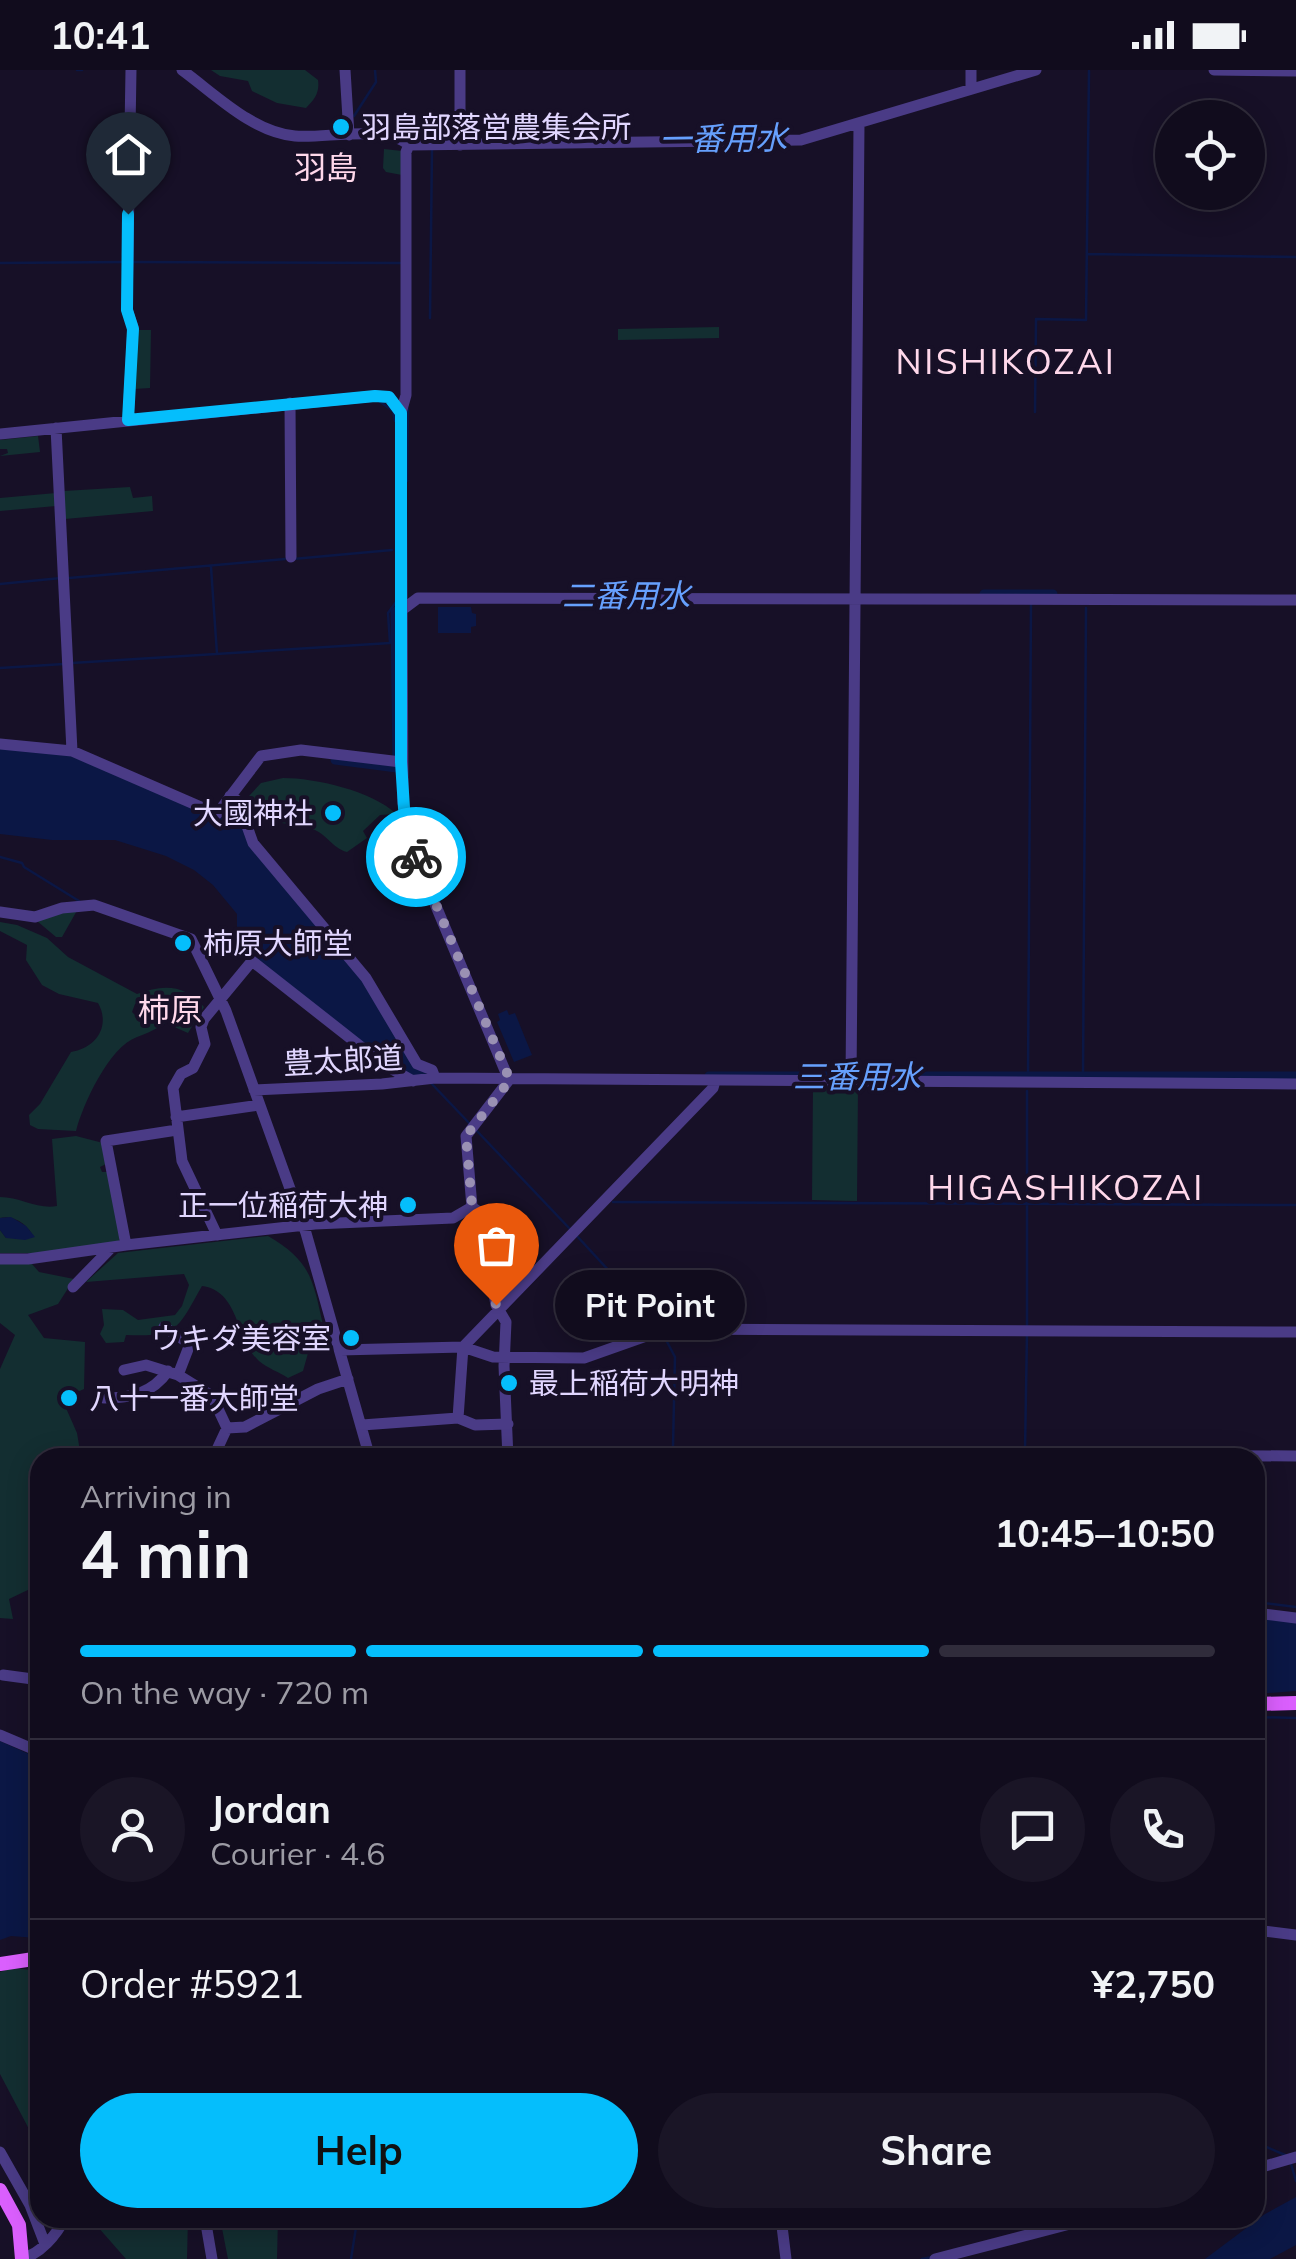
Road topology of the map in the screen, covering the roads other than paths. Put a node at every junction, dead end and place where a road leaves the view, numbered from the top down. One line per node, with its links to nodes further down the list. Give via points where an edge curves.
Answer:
1 (132, 70): 16 (street)
2 (182, 70): 11 (street, via 271,131 296,137)
3 (344, 70): 11 (street)
4 (460, 70): 12 (street)
5 (971, 70): 9 (street)
6 (1036, 70): 9 (street)
7 (1214, 70): 8 (street)
8 (1296, 71)
9 (971, 87): 10 (street)
10 (859, 124): 12 (street, via 801,140); 20 (street)
11 (349, 133): 13 (street)
12 (460, 142): 13 (street)
13 (409, 145): 15 (street)
14 (290, 403): 15 (street, via 389,397); 16 (street); 19 (street)
15 (401, 413): 22 (street)
16 (128, 420): 17 (street)
17 (57, 431): 18 (street); 24 (street)
18 (0, 434)
19 (290, 557)
20 (856, 599): 21 (street); 22 (street, via 418,598); 32 (street)
21 (1296, 600)
22 (402, 610): 25 (street)
23 (0, 744): 24 (street)
24 (72, 751): 26 (street, via 217,814)
25 (397, 762): 26 (street, via 274,752 261,756); 29 (street, via 412,850)
26 (233, 797): 30 (street, via 253,842 366,978)
27 (0, 912): 28 (street, via 27,917 94,905 191,939)
28 (220, 997): 30 (street, via 252,961 383,1064); 34 (street); 36 (street, via 200,1027 205,1044 193,1068 173,1088)
29 (507, 1076): 30 (street, 豊太郎道); 31 (street, 豊太郎道); 37 (street, via 472,1126 466,1156)
30 (428, 1078): 34 (street, 豊太郎道)
31 (715, 1081): 32 (street, 豊太郎道); 44 (street)
32 (851, 1082): 33 (street, 豊太郎道)
33 (1296, 1084)
34 (254, 1090): 35 (street)
35 (259, 1105): 36 (street); 38 (street)
36 (176, 1124): 39 (street, via 182,1160); 40 (street, via 106,1141)
37 (472, 1206): 38 (street, via 453,1218); 44 (street, via 479,1212)
38 (300, 1227): 39 (street); 48 (street)
39 (216, 1235): 40 (street)
40 (126, 1245): 41 (street)
41 (112, 1247): 42 (street); 43 (street)
42 (0, 1258)
43 (73, 1287)
44 (502, 1311): 47 (street); 49 (street)
45 (164, 1327): 51 (street, via 190,1344)
46 (1296, 1332): 49 (street, via 661,1331 584,1358)
47 (465, 1348): 48 (street); 49 (street); 54 (street)
48 (340, 1350): 52 (street)
49 (506, 1356): 55 (street)
50 (124, 1370): 51 (street, via 146,1365)
51 (173, 1373): 53 (street, via 135,1396); 57 (street, via 212,1396)
52 (348, 1379): 56 (street); 57 (street, via 245,1427)
53 (104, 1398)
54 (459, 1418): 55 (street, via 475,1425); 56 (street)
55 (508, 1424): 60 (street)
56 (362, 1426): 59 (street)
57 (227, 1428): 58 (street)
58 (218, 1448)
59 (368, 1448)
60 (508, 1448)
61 (1265, 1456): 62 (street)
62 (1296, 1456)
63 (1265, 1615): 64 (street)
64 (1296, 1618)
65 (3, 1675): 66 (street)
66 (30, 1679)
67 (1296, 1703): 68 (main road)
68 (1265, 1704)
69 (0, 1734): 70 (street)
70 (30, 1748)
71 (1265, 1931): 72 (street)
72 (1296, 1935)
73 (30, 1960): 74 (main road)
74 (0, 1964)
75 (0, 2152): 79 (street)
76 (1296, 2157): 77 (street)
77 (1265, 2166)
78 (0, 2190): 86 (main road, via 19,2225)
79 (30, 2205)
80 (39, 2228): 85 (street)
81 (58, 2228): 85 (street)
82 (207, 2228): 87 (street)
83 (783, 2228): 88 (street)
84 (1055, 2228): 89 (street)
85 (46, 2244): 86 (street)
86 (25, 2258)
87 (212, 2259)
88 (786, 2259)
89 (935, 2259)

